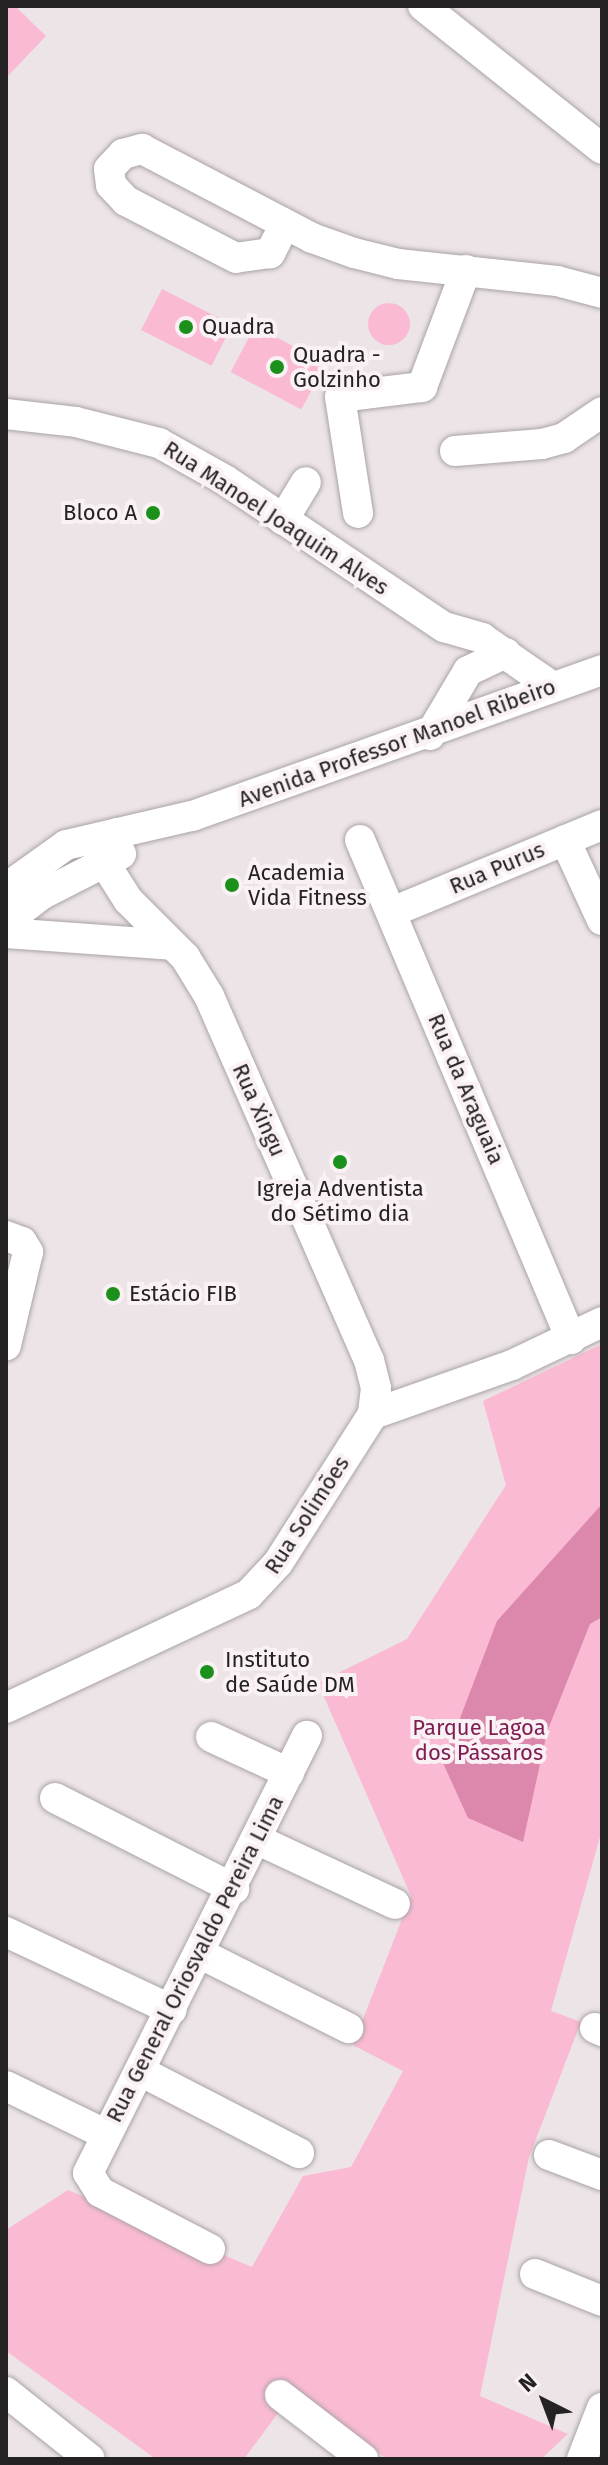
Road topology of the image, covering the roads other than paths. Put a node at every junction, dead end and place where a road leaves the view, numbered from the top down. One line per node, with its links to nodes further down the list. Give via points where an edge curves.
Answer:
1 (423, 6): 2 (street)
2 (602, 149)
3 (285, 224): 3 (street, via 151,152 132,149 109,169 111,185 126,201 236,258 270,253); 4 (street, via 383,260)
4 (466, 270): 5 (street, via 557,281); 10 (street, via 422,387 340,397)
5 (602, 293)
6 (602, 412): 8 (street, via 564,438 542,444)
7 (6, 414): 11 (street, Rua Manoel Joaquim Alves, via 76,422 159,443)
8 (455, 451)
9 (306, 482): 11 (street)
10 (358, 513)
11 (283, 520): 12 (street, Rua Manoel Joaquim Alves)
12 (444, 627): 13 (street, Rua Manoel Joaquim Alves, via 470,632); 15 (street, Rua Manoel Joaquim Alves)
13 (506, 653): 15 (street); 16 (street, Rua Manoel Joaquim Alves)
14 (602, 670): 16 (street, Avenida Professor Manoel Ribeiro)
15 (468, 671): 17 (street, Rua Manoel Joaquim Alves); 18 (street)
16 (553, 687): 17 (street, Avenida Professor Manoel Ribeiro)
17 (504, 705): 18 (street, Avenida Professor Manoel Ribeiro)
18 (430, 735): 19 (street, Avenida Professor Manoel Ribeiro)
19 (192, 816): 21 (street, Avenida Professor Manoel Ribeiro); 26 (street, Avenida Professor Manoel Ribeiro)
20 (602, 825): 23 (street, Rua Purus)
21 (117, 833): 24 (street, Avenida Professor Manoel Ribeiro); 26 (street)
22 (360, 840): 28 (street, Rua da Araguaia)
23 (565, 840): 28 (street, Rua Purus); 29 (street)
24 (66, 845): 25 (street); 27 (street, Avenida Professor Manoel Ribeiro)
25 (6, 862)
26 (104, 862): 30 (street, Avenida Professor Manoel Ribeiro, via 41,895); 32 (street, Rua Xingu, via 128,900)
27 (6, 888)
28 (392, 912): 35 (street, Rua da Araguaia)
29 (602, 920)
30 (6, 922)
31 (6, 933): 32 (street)
32 (172, 945): 37 (street, Rua Xingu, via 209,996 369,1360 376,1388)
33 (6, 1236): 36 (street, via 22,1242 28,1252)
34 (602, 1322): 35 (street)
35 (571, 1339): 37 (street)
36 (6, 1345)
37 (373, 1414): 38 (street, Rua Solimões, via 278,1563 249,1594)
38 (6, 1708)
39 (307, 1736): 41 (street, Rua General Oriosvaldo Pereira Lima)
40 (211, 1737): 41 (street)
41 (289, 1773): 43 (street, Rua General Oriosvaldo Pereira Lima)
42 (55, 1798): 44 (street)
43 (258, 1840): 44 (street, Rua General Oriosvaldo Pereira Lima); 45 (street)
44 (234, 1889): 47 (street, Rua General Oriosvaldo Pereira Lima)
45 (395, 1904)
46 (6, 1932): 48 (street)
47 (201, 1954): 48 (street, Rua General Oriosvaldo Pereira Lima); 49 (street)
48 (172, 2010): 50 (street, Rua General Oriosvaldo Pereira Lima)
49 (348, 2028)
50 (140, 2071): 52 (street, Rua General Oriosvaldo Pereira Lima); 53 (street)
51 (6, 2086): 52 (street)
52 (105, 2134): 56 (street, Rua General Oriosvaldo Pereira Lima, via 91,2160 90,2183)
53 (299, 2153)
54 (549, 2155): 55 (street)
55 (602, 2175)
56 (210, 2249)
57 (535, 2274): 58 (street)
58 (602, 2301)
59 (6, 2392): 61 (street)
60 (280, 2395): 62 (street)
61 (90, 2459)
62 (363, 2459)

